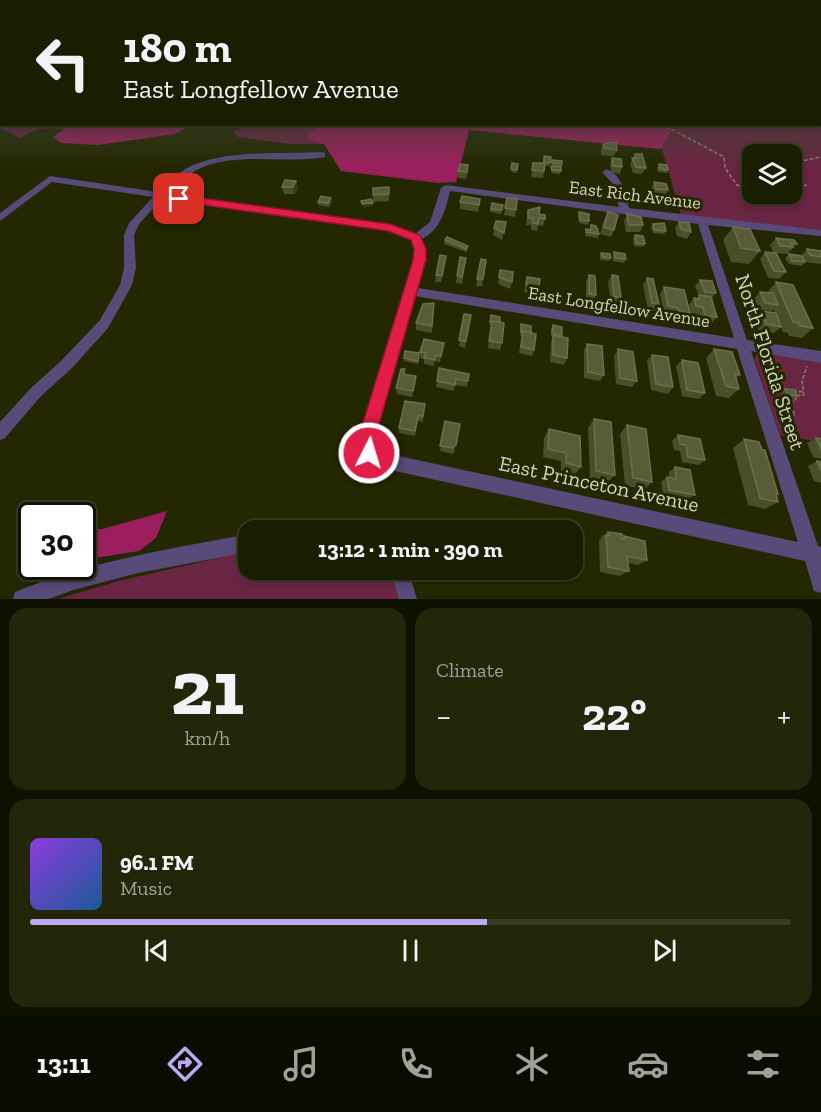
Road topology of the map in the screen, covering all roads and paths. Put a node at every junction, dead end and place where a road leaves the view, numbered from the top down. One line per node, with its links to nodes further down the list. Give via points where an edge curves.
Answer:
1 (660, 126): 10 (path, via 688,136 724,157 725,168 736,185)
2 (284, 146): 4 (street)
3 (321, 155): 4 (street)
4 (281, 157): 12 (street, via 211,162 182,175)
5 (821, 158): 6 (path)
6 (802, 161)
7 (607, 172): 13 (street, via 618,185)
8 (626, 180): 13 (street)
9 (807, 185): 11 (path)
10 (742, 186)
11 (802, 186)
12 (158, 196): 14 (street, via 50,179); 17 (street, via 390,228); 31 (street, via 129,235 130,268 117,304 86,345)
13 (626, 211): 15 (street, East Rich Avenue); 17 (street, East Rich Avenue, via 446,188 435,226)
14 (0, 218)
15 (702, 221): 16 (street, East Rich Avenue); 19 (street, North Florida Street)
16 (821, 233)
17 (416, 238): 18 (street, via 420,260)
18 (411, 291): 19 (street, East Longfellow Avenue); 33 (street, East Princeton Avenue, via 366,442 369,453 378,459)
19 (743, 345): 21 (street, East Longfellow Avenue); 33 (street, North Florida Street)
20 (758, 356): 25 (path, via 773,368 781,389)
21 (821, 357)
22 (806, 362): 24 (path, via 807,372)
23 (797, 380): 24 (path)
24 (802, 381): 26 (path)
25 (793, 391): 26 (path); 27 (path)
26 (804, 392): 27 (path, via 802,397)
27 (795, 396): 28 (path)
28 (796, 400): 29 (path); 30 (path, via 790,405 795,415)
29 (801, 401)
30 (776, 418)
31 (0, 433)
32 (238, 545): 36 (street, via 138,564)
33 (816, 555): 35 (street, North Florida Street)
34 (402, 580): 37 (street)
35 (821, 584)
36 (22, 599)
37 (408, 599)

